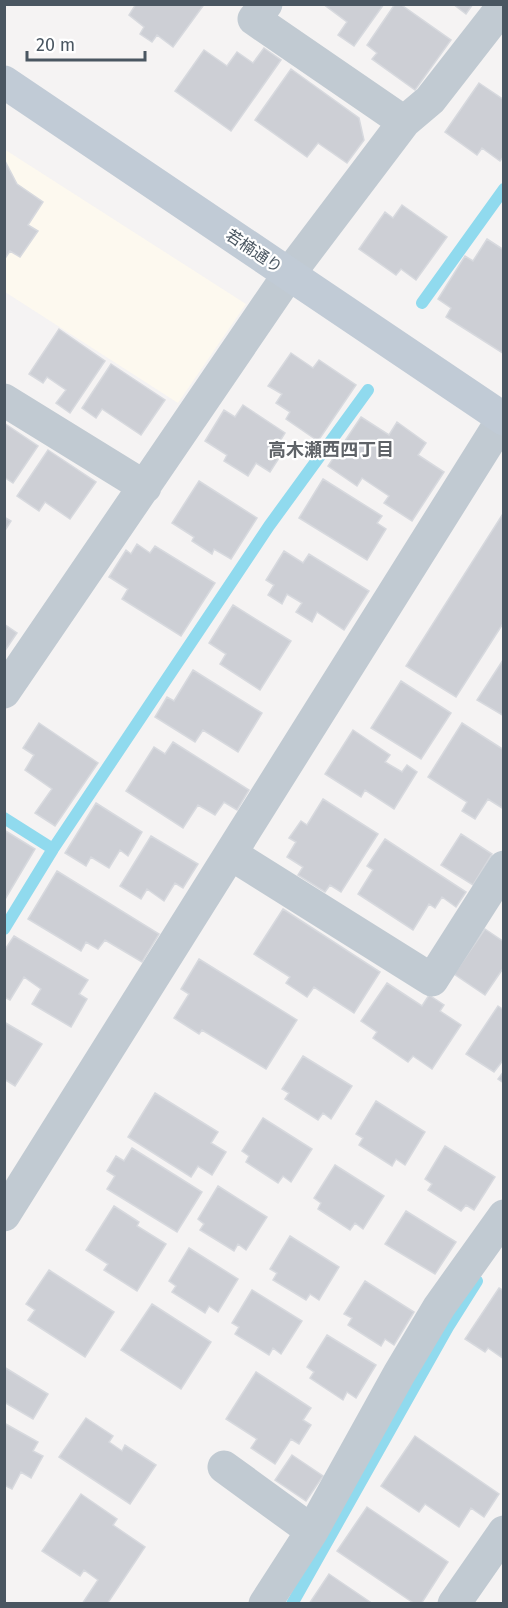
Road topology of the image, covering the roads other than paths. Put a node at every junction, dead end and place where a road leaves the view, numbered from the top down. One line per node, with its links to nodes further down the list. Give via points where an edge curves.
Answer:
1 (504, 5): 4 (street, via 430,100)
2 (251, 9): 4 (street)
3 (4, 82): 5 (street, 若楠通り)
4 (404, 122): 5 (street)
5 (290, 274): 7 (street, 若楠通り); 8 (street)
6 (4, 400): 8 (street)
7 (503, 418): 10 (street)
8 (145, 487): 9 (street)
9 (4, 692)
10 (231, 854): 11 (street, via 432,980); 12 (street)
11 (504, 867)
12 (4, 1215)
13 (504, 1216): 15 (street, via 399,1374)
14 (224, 1467): 15 (street)
15 (312, 1531): 17 (street)
16 (504, 1532): 18 (street)
17 (265, 1604)
18 (454, 1604)

